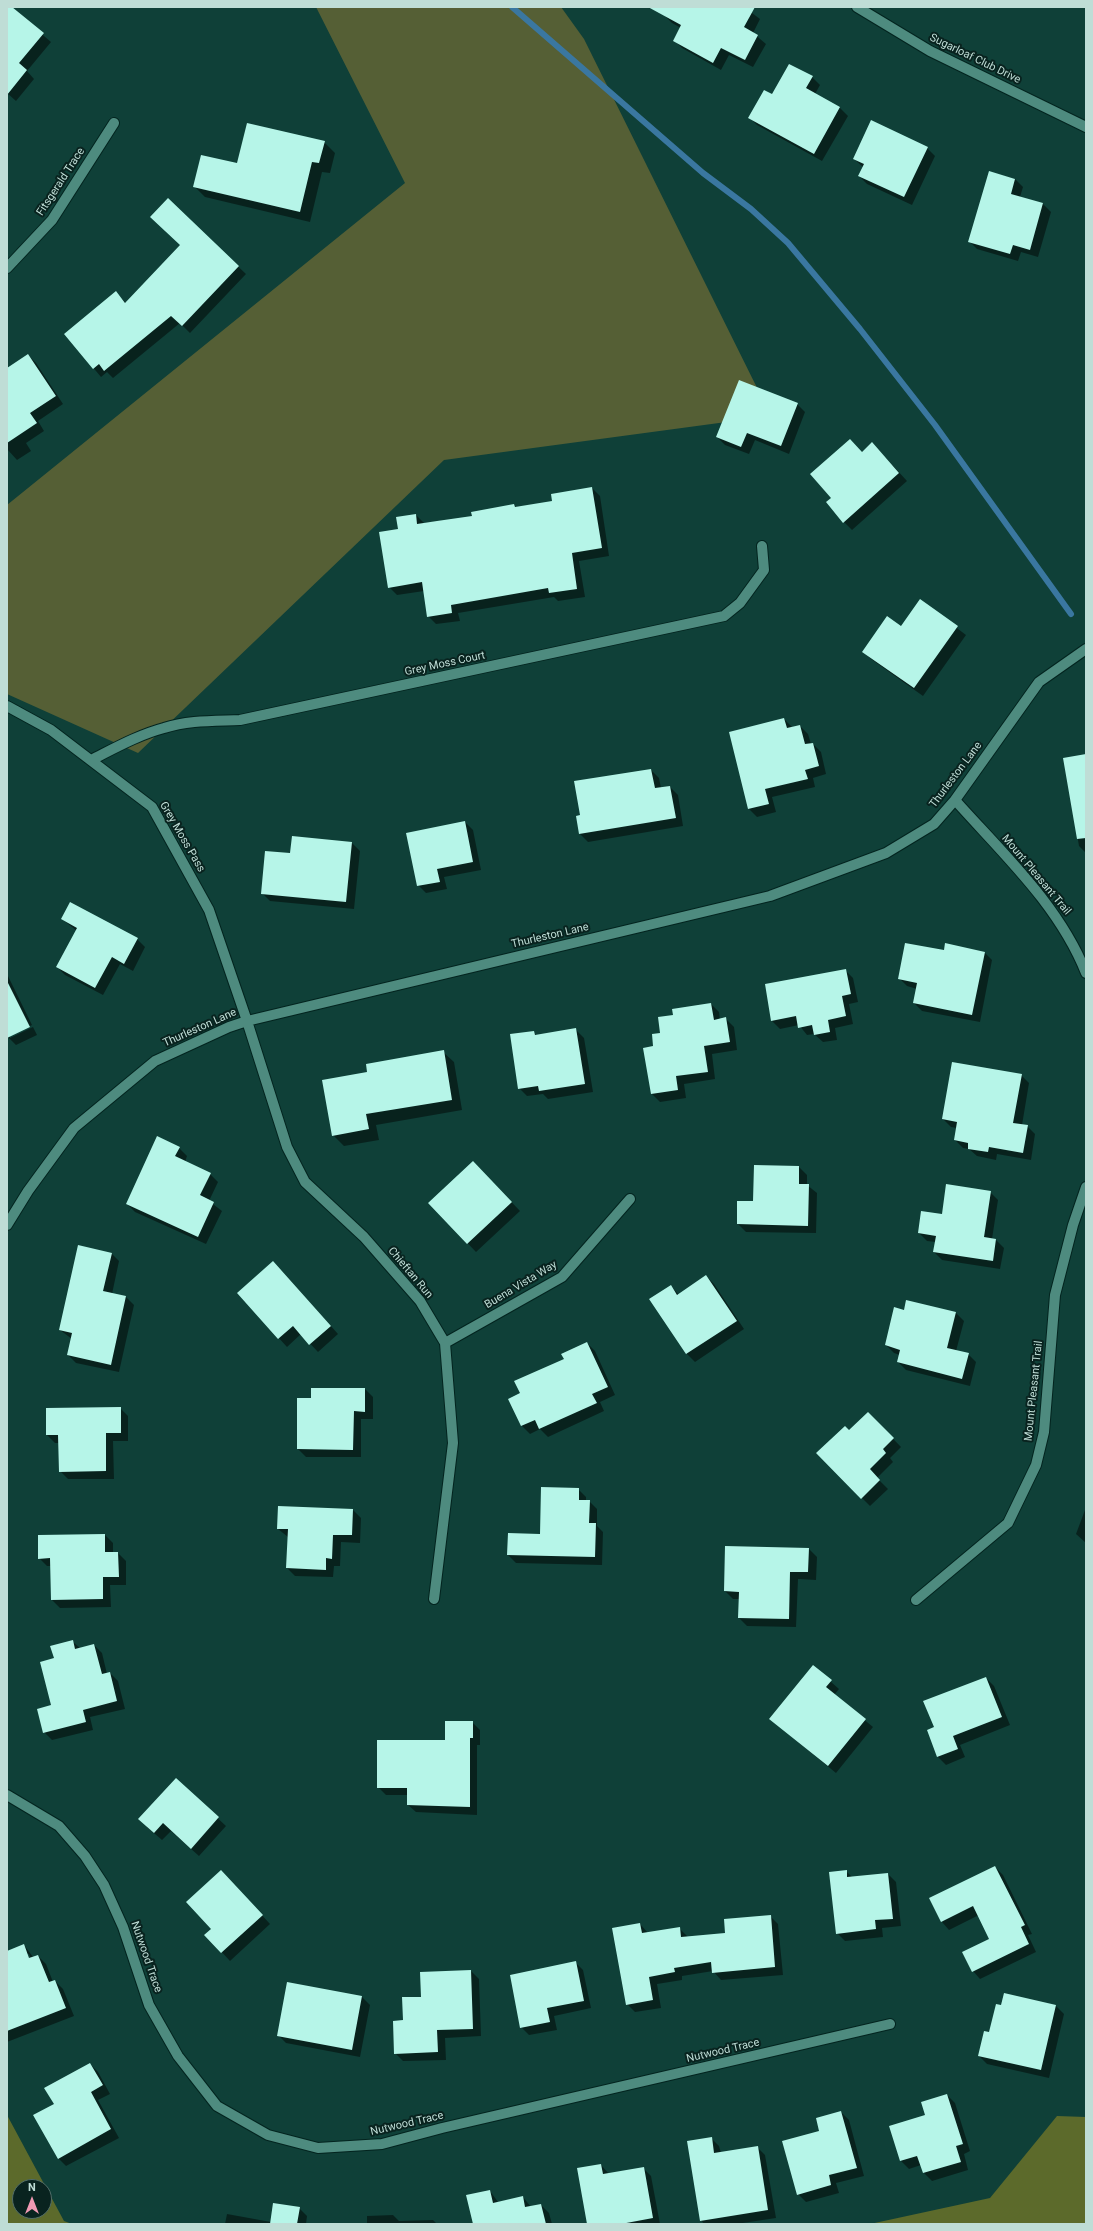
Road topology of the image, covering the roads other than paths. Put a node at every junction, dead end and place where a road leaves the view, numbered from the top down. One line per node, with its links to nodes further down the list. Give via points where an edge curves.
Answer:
1 (857, 7): 3 (street, Sugarloaf Club Drive, via 930,51)
2 (114, 123): 4 (street, Fitsgerald Trace, via 52,220)
3 (1086, 127)
4 (7, 268)
5 (762, 546): 8 (street, Grey Moss Court, via 764,570 740,603 724,616 240,720 189,722 164,727 130,740)
6 (1086, 649): 9 (street, Thurleston Lane, via 1039,682)
7 (7, 706): 8 (street, Grey Moss Pass, via 51,730)
8 (91, 760): 11 (street, Grey Moss Pass, via 152,807 209,910)
9 (955, 800): 10 (street, Mount Pleasant Trail, via 1055,914 1078,953); 11 (street, Thurleston Lane, via 934,824 886,853 770,896)
10 (1086, 973)
11 (247, 1021): 14 (street, Thurleston Lane, via 154,1061 74,1128 28,1191); 15 (street, Chieftan Run, via 286,1146 305,1182 364,1237 420,1302)
12 (1086, 1187): 17 (street, Mount Pleasant Trail, via 1073,1225 1055,1295 1044,1432 1036,1465 1008,1523)
13 (630, 1199): 15 (street, Buena Vista Way, via 562,1277)
14 (7, 1225)
15 (445, 1343): 16 (street, Chieftan Run, via 453,1443)
16 (434, 1599)
17 (916, 1600)
18 (7, 1795): 19 (street, Nutwood Trace, via 58,1826 85,1856 104,1885 123,1926 150,2005 178,2056 217,2106 268,2135 318,2148 382,2144)
19 (890, 2024)

